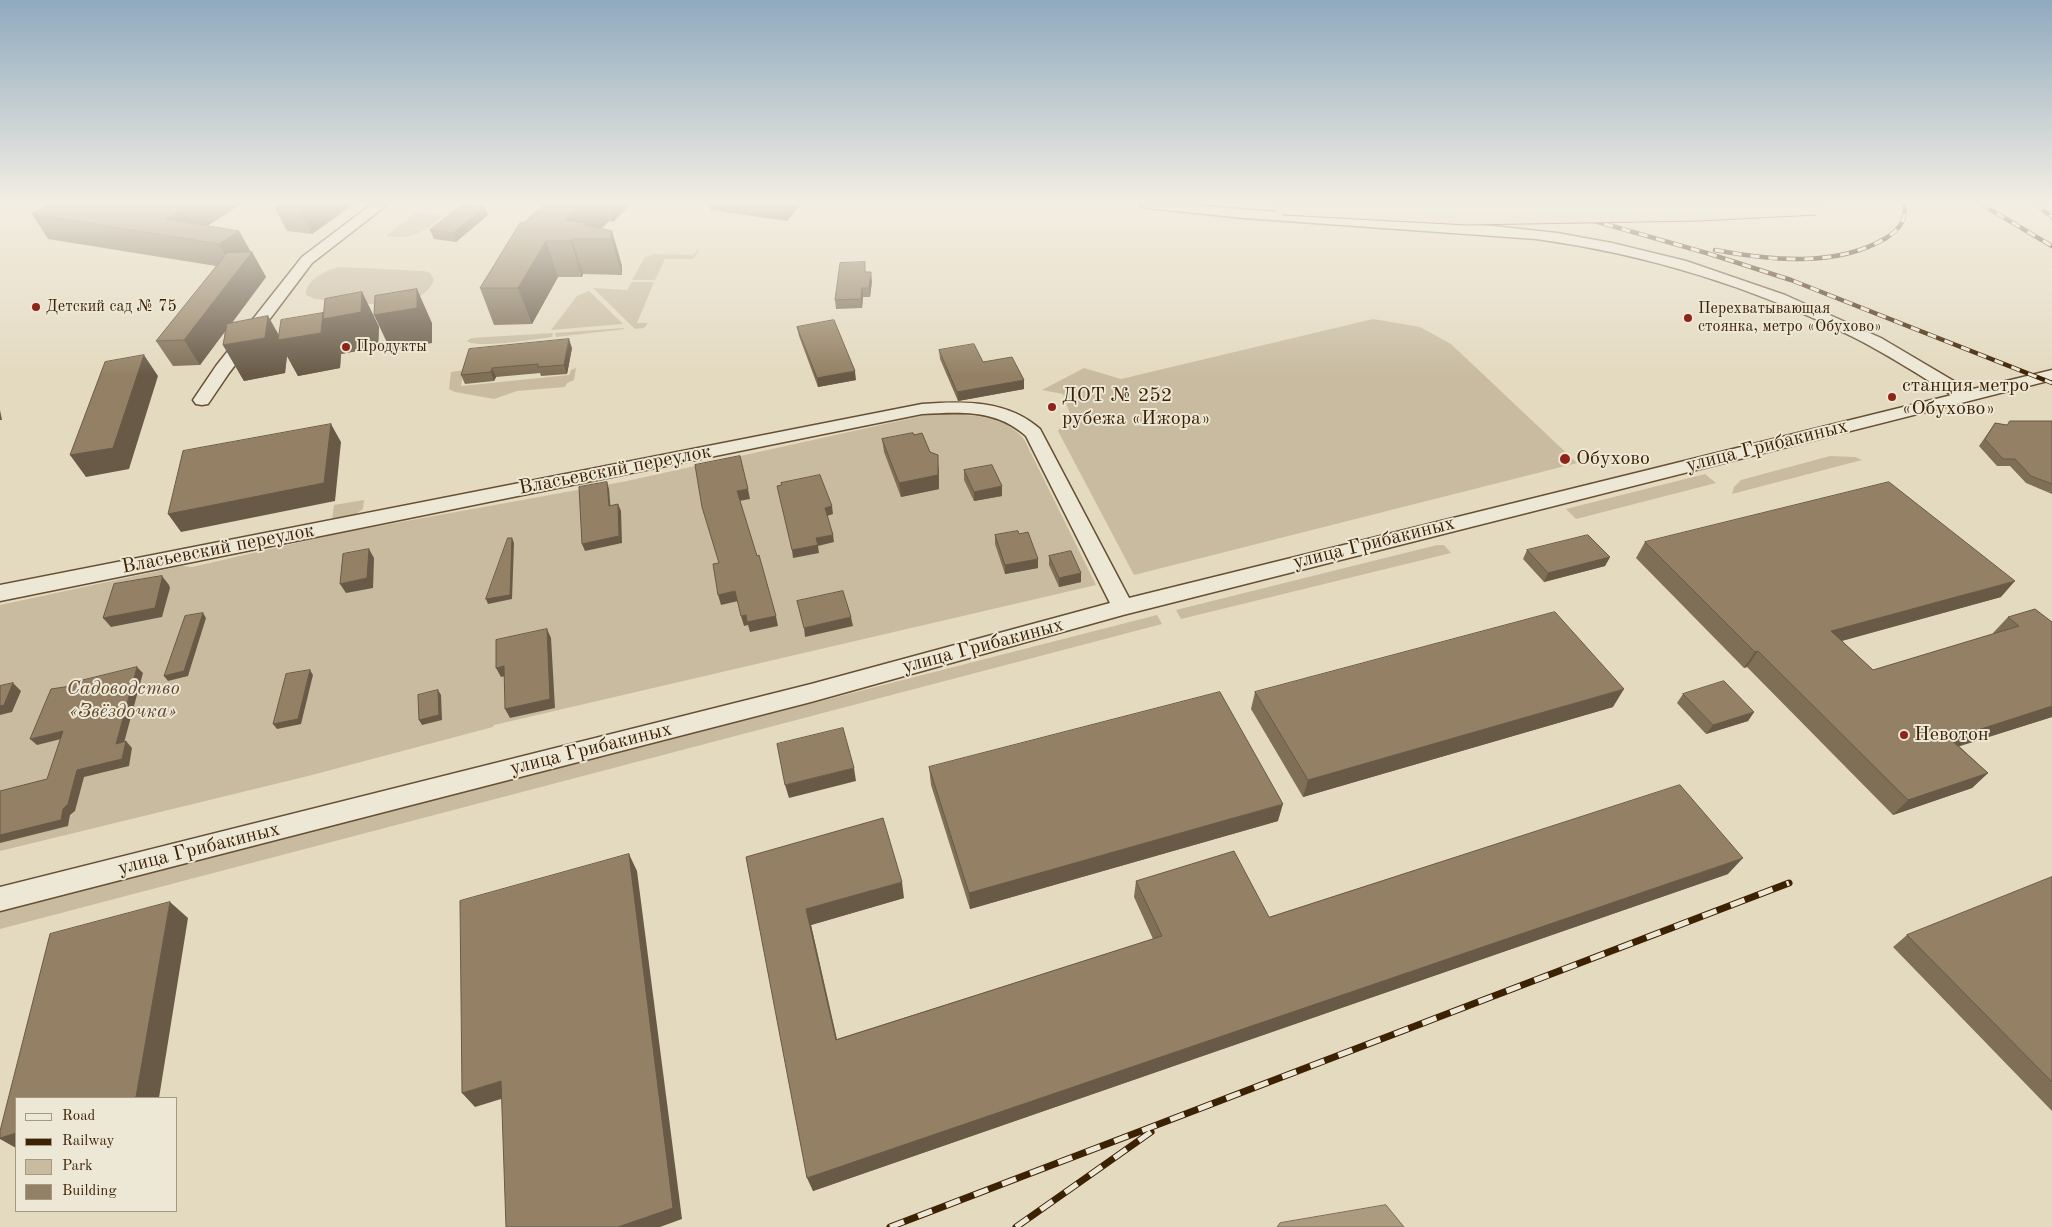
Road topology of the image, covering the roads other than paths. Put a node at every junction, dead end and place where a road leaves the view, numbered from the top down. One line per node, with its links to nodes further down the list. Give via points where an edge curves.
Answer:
1 (306, 261): 5 (street)
2 (1665, 261): 4 (street, via 1796,304 1845,327)
3 (2052, 375): 4 (street, улица Грибакиных)
4 (1966, 396): 7 (street, улица Грибакиных)
5 (202, 400)
6 (0, 593): 7 (street, Власьевский переулок, via 904,412 942,408 1008,415 1034,433)
7 (1123, 607): 8 (street, улица Грибакиных, via 811,693)
8 (0, 899)

